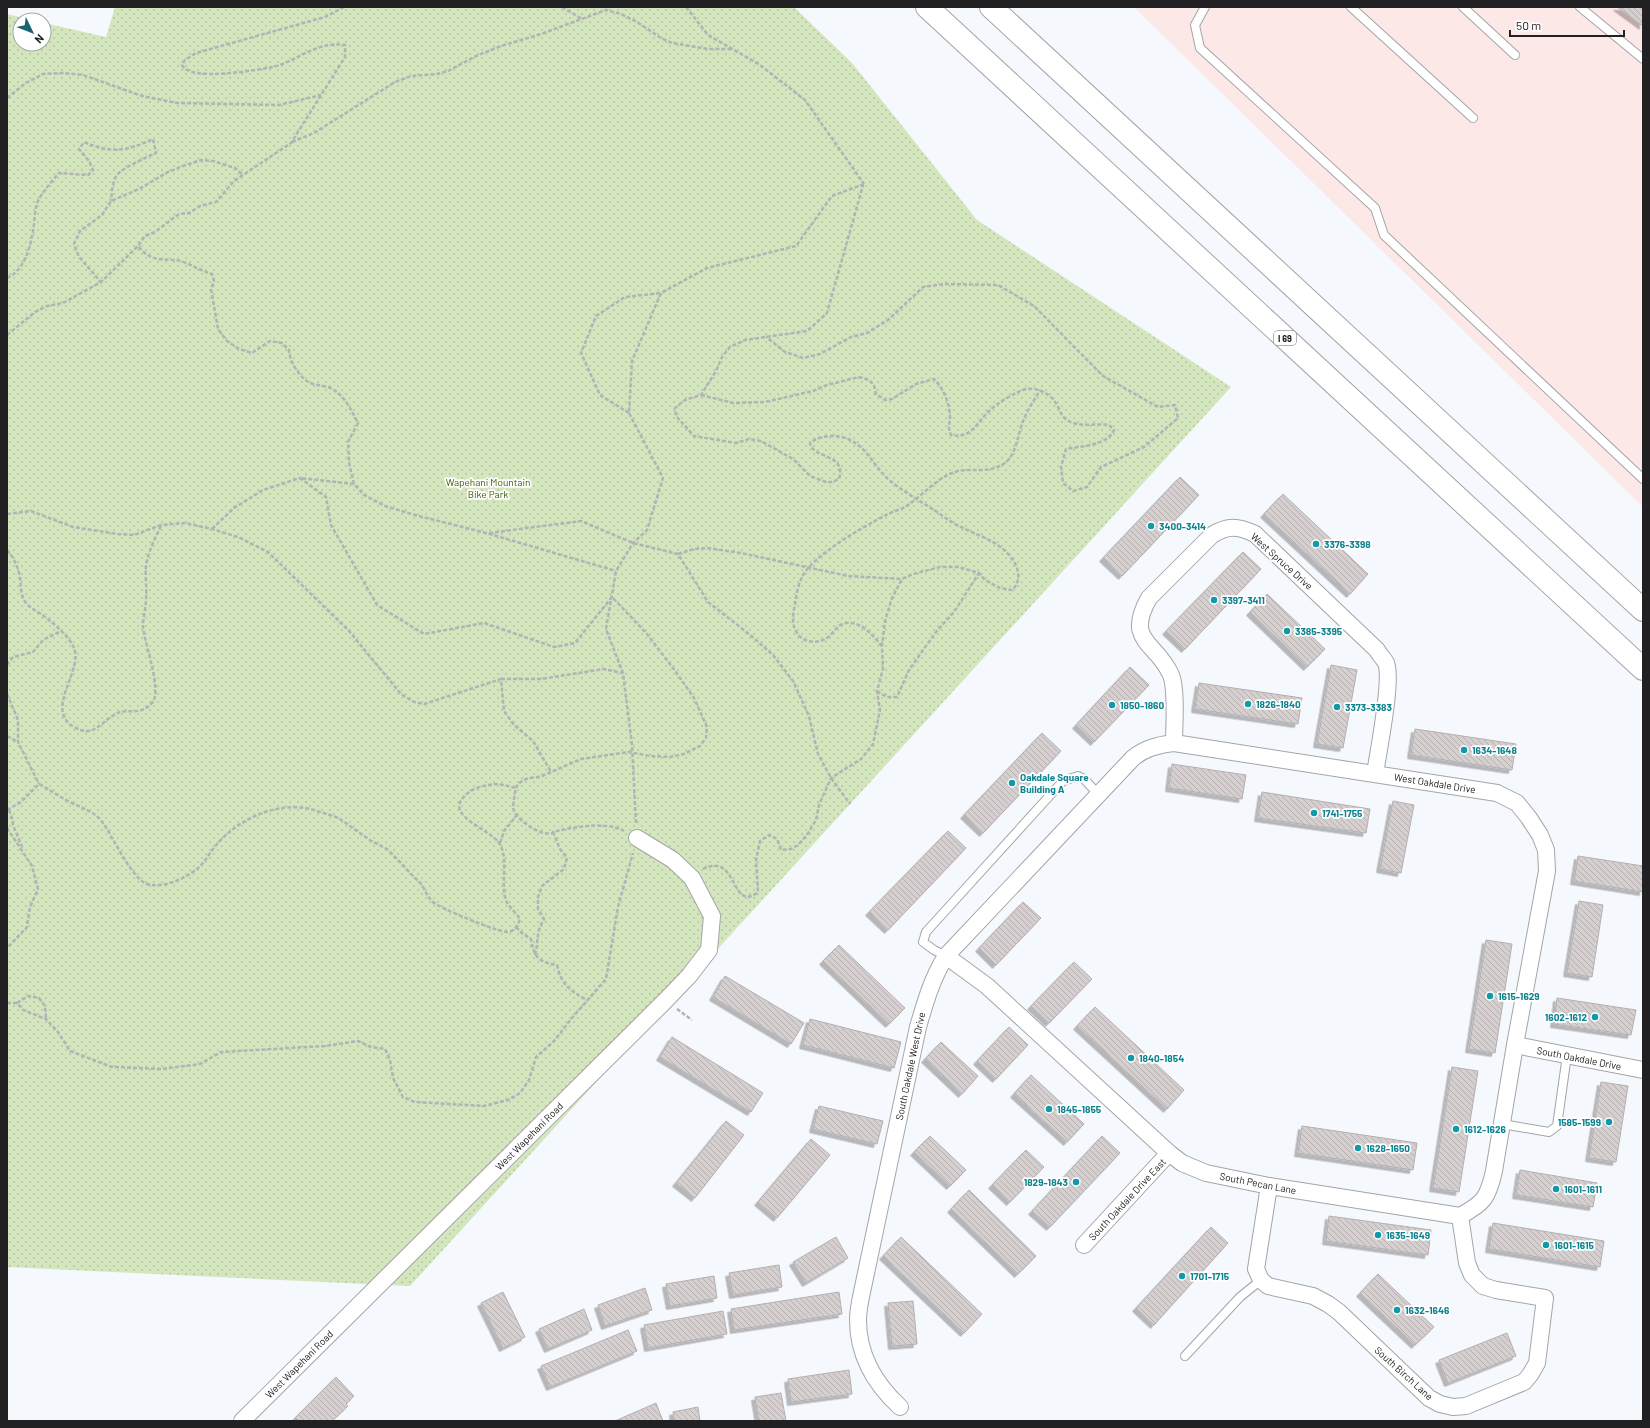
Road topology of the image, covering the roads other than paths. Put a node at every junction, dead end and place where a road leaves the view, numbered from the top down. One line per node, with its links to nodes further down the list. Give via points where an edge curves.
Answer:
1 (927, 7): 12 (highway, I 69)
2 (991, 7): 11 (highway)
3 (1206, 7): 10 (lane, via 1195,25 1200,48 1375,208 1384,235)
4 (1351, 7): 9 (lane)
5 (1463, 7): 7 (lane)
6 (1580, 7): 8 (lane)
7 (1515, 55)
8 (1643, 59)
9 (1473, 118)
10 (1643, 479)
11 (1643, 610)
12 (1643, 669)
13 (1174, 743): 14 (street, West Oakdale Drive); 14 (street, West Spruce Drive, via 1174,690 1171,676 1141,635 1140,622 1143,610 1149,598 1212,535 1222,529 1244,529 1255,534 1376,650 1386,663 1387,691); 15 (street, West Oakdale Drive, via 1142,750)
14 (1375, 774): 19 (street, West Oakdale Drive, via 1497,793 1516,803 1540,835 1546,850 1547,871)
15 (1113, 779): 16 (street, South Oakdale West Drive)
16 (1098, 794): 18 (street, South Oakdale West Drive); 18 (lane, via 1078,776 1063,781 926,932 923,942)
17 (637, 838): 30 (street, West Wapehani Road, via 673,860 692,878 712,916 709,950 688,976)
18 (946, 956): 23 (street, South Pecan Lane, via 987,986); 29 (street, South Oakdale West Drive, via 925,1002 918,1027 858,1319 859,1339 866,1362 876,1381)
19 (1515, 1045): 20 (street, South Oakdale Drive); 22 (street)
20 (1567, 1055): 21 (street, South Oakdale Drive); 22 (lane, via 1556,1126 1549,1132)
21 (1643, 1070)
22 (1502, 1124): 25 (street, via 1489,1191 1474,1209)
23 (1169, 1153): 24 (street, South Pecan Lane, via 1182,1163 1206,1173); 26 (street, South Oakdale Drive East)
24 (1269, 1186): 25 (street, South Pecan Lane); 27 (street, via 1256,1269)
25 (1460, 1216): 27 (street, South Birch Lane, via 1467,1263 1472,1275 1483,1286 1546,1298 1537,1363 1530,1375 1524,1382 1466,1406 1453,1407 1428,1398 1328,1304 1313,1296 1268,1286)
26 (1084, 1245)
27 (1261, 1280): 28 (lane, via 1240,1297)
28 (1185, 1356)
29 (900, 1407)
30 (242, 1421)

